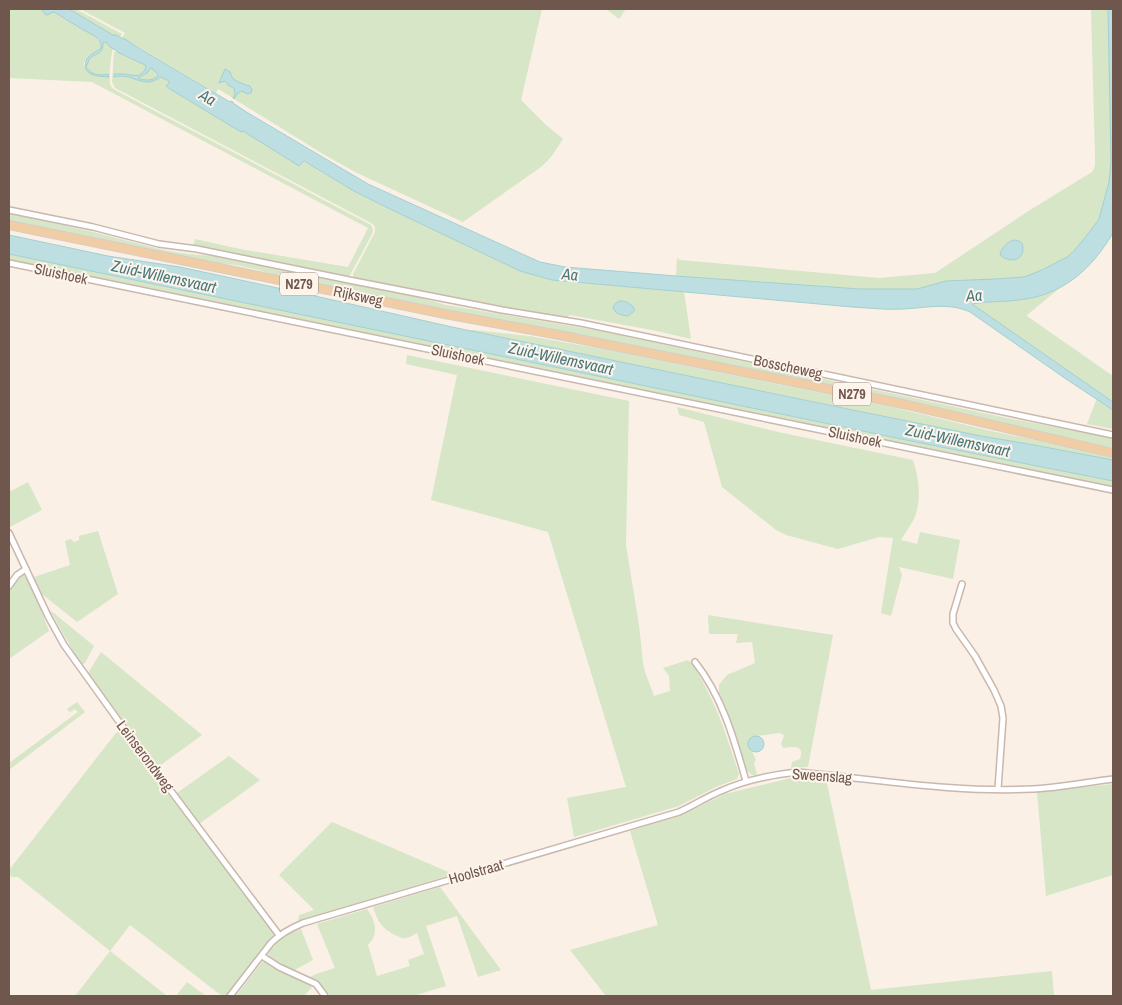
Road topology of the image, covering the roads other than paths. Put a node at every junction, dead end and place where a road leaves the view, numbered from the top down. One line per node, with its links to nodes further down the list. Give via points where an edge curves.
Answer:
1 (9, 210): 4 (street, Rijksweg, via 159,244)
2 (9, 225): 5 (main road, Rijksweg / N279)
3 (9, 263): 8 (street, Sluishoek)
4 (581, 323): 6 (street, Bosscheweg)
5 (590, 341): 7 (main road, Bosscheweg / N279, via 903,404)
6 (1113, 435)
7 (1113, 453)
8 (1113, 490)
9 (9, 532): 10 (street, Leinserondweg)
10 (26, 569): 12 (street); 17 (street, Leinserondweg, via 64,645)
11 (962, 584): 16 (street, via 953,614 956,629 975,656 1001,706)
12 (9, 586)
13 (695, 662): 15 (street, via 712,686 732,734)
14 (1113, 779): 16 (street, Sweenslag)
15 (746, 781): 16 (street, Sweenslag, via 796,772 933,787); 17 (street, Hoolstraat, via 679,812 303,923)
16 (998, 790)
17 (279, 935): 18 (street, Hoolstraat)
18 (262, 956): 19 (street, Hoolstraat); 20 (street, via 316,984)
19 (230, 996)
20 (325, 996)

